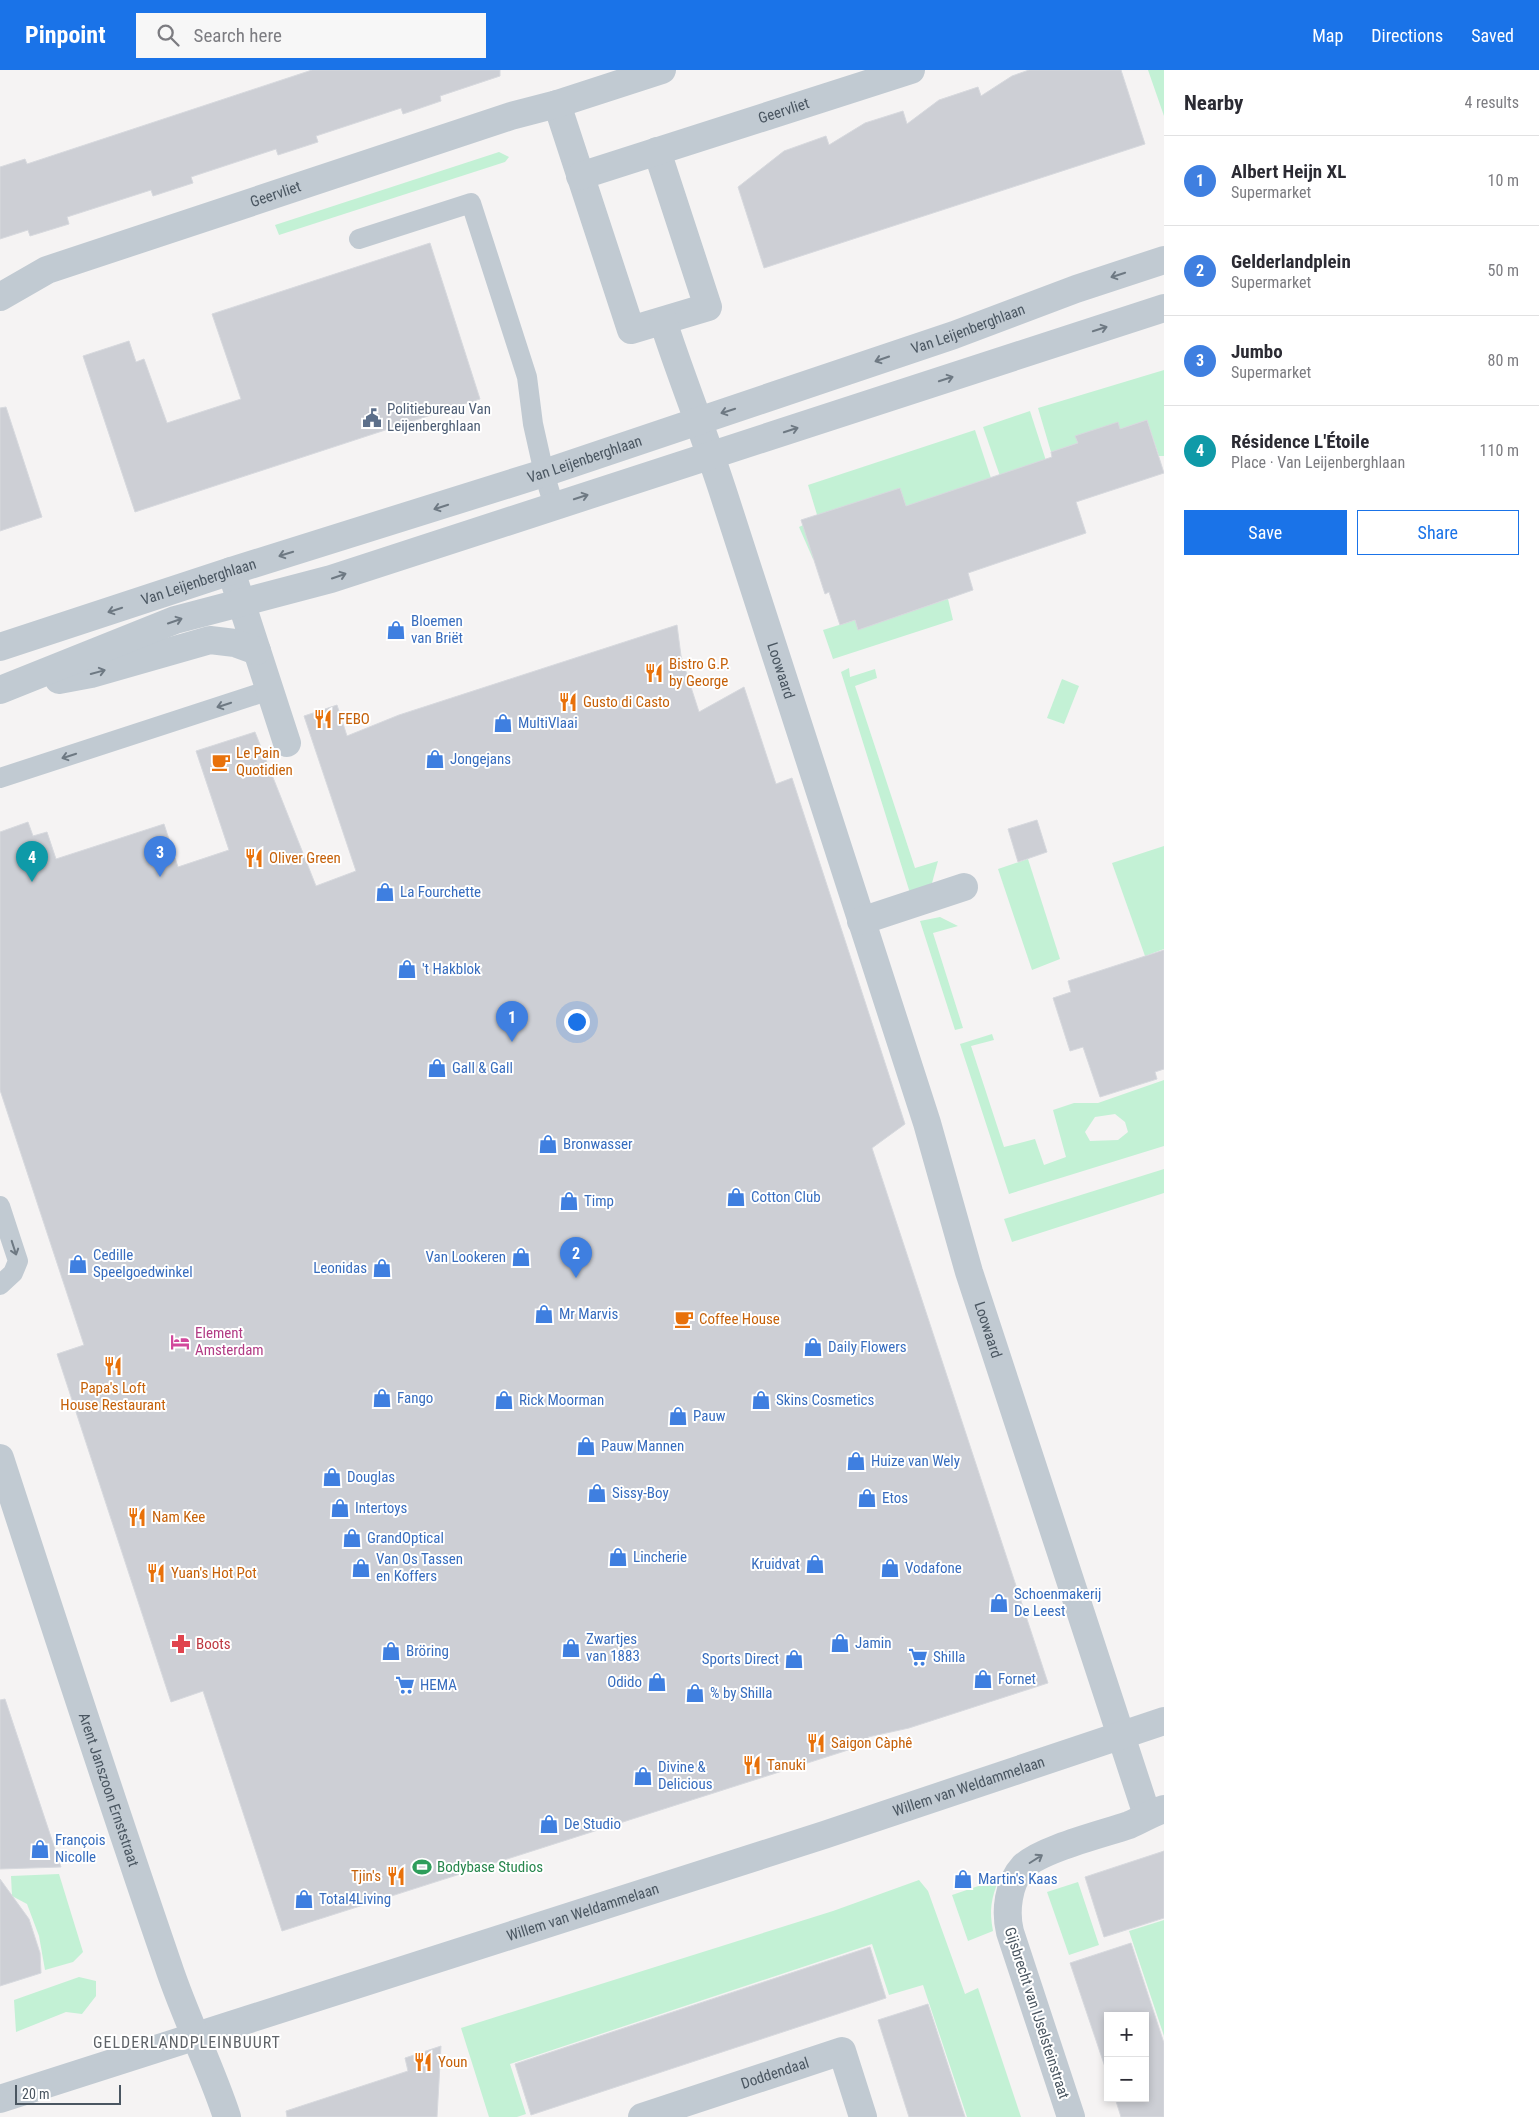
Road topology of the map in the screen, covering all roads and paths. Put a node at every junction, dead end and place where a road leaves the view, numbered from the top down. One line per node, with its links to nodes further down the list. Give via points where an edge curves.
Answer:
1 (662, 70): 3 (street, Geervliet)
2 (911, 70): 4 (street, Geervliet)
3 (557, 104): 5 (street); 8 (street, Geervliet, via 511,116 47,270)
4 (657, 151): 5 (street, Geervliet); 10 (street, via 708,307)
5 (580, 176): 10 (street, via 631,330)
6 (359, 239): 13 (lane, via 472,203 527,377)
7 (1164, 260): 11 (street, Van Leijenberghlaan, one-way to 11)
8 (0, 297)
9 (1164, 308): 12 (street, Van Leijenberghlaan, one-way to 9)
10 (663, 321): 11 (street, via 684,388)
11 (700, 420): 12 (street, Loowaard); 13 (street, Van Leijenberghlaan)
12 (712, 455): 14 (street, Van Leijenberghlaan, one-way to 12); 24 (street, Loowaard)
13 (544, 473): 14 (lane); 15 (street, Van Leijenberghlaan, one-way to 15)
14 (554, 506): 16 (street, Van Leijenberghlaan, one-way to 14, via 331,579)
15 (232, 572): 16 (street); 17 (street, Van Leijenberghlaan, one-way to 17)
16 (241, 602): 18 (street); 19 (street, Van Leijenberghlaan, one-way to 16, via 175,620)
17 (0, 647)
18 (257, 651): 19 (street, Van Leijenberghlaan, one-way to 18, via 91,674 210,640 235,643); 20 (street)
19 (8, 688)
20 (270, 690): 21 (street); 22 (lane, one-way to 22)
21 (287, 742)
22 (0, 778)
23 (964, 887): 24 (street)
24 (861, 921): 29 (street, Loowaard, via 927,1123 969,1272)
25 (0, 1206): 26 (lane, one-way to 26, via 18,1261 13,1273)
26 (0, 1285)
27 (0, 1458): 31 (street, Arent Janszoon Ernststraat, via 128,1850)
28 (1164, 1721): 29 (street, Willem van Weldammelaan)
29 (1120, 1735): 30 (street, Loowaard); 31 (street, Willem van Weldammelaan, via 824,1835)
30 (1156, 1812): 36 (street, Gijsbrecht van IJselsteinstraat, one-way to 30, via 1010,1932 1007,1909 1011,1890 1023,1867 1046,1853 1132,1824)
31 (194, 2035): 32 (street, Willem van Weldammelaan); 33 (street, Arent Janszoon Ernststraat)
32 (0, 2099)
33 (226, 2117)
34 (642, 2117): 35 (street, Doddendaal, via 842,2050)
35 (863, 2117)
36 (1071, 2117)

